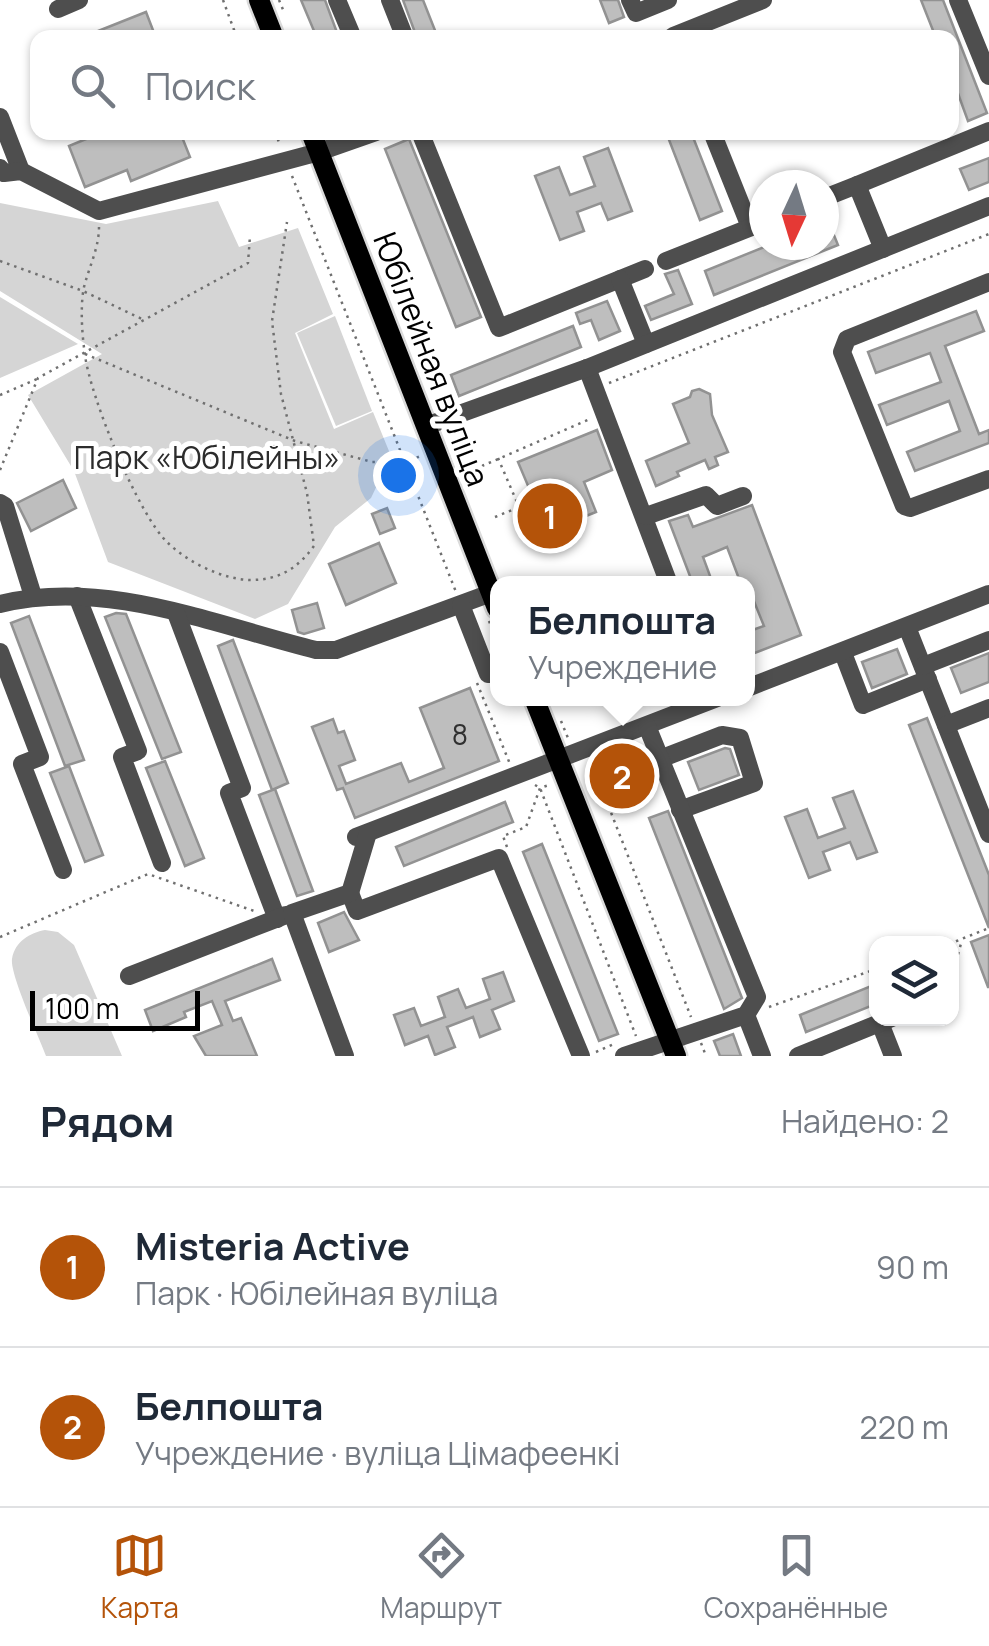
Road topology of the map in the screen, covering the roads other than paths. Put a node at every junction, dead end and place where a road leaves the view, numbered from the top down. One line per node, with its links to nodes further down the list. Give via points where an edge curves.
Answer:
1 (80, 0): 9 (street)
2 (259, 0): 10 (main road)
3 (337, 0): 11 (street)
4 (390, 0): 12 (street)
5 (630, 0): 8 (street, via 636,13)
6 (763, 0): 14 (street)
7 (958, 0): 15 (street)
8 (664, 2): 13 (street)
9 (58, 8)
10 (271, 30)
11 (350, 30)
12 (402, 30)
13 (671, 30)
14 (690, 30)
15 (989, 76)
16 (0, 117): 22 (street)
17 (989, 132): 23 (street)
18 (428, 140): 31 (street, via 499,328)
19 (716, 140): 26 (street)
20 (315, 142): 22 (street, via 286,161 99,211); 35 (main road, Юбілейная вуліца)
21 (0, 168): 22 (street)
22 (22, 171)
23 (856, 184): 24 (street); 28 (street)
24 (839, 191)
25 (989, 206): 28 (street)
26 (749, 208)
27 (749, 227): 29 (street)
28 (882, 249): 33 (street)
29 (666, 261)
30 (646, 269): 31 (street)
31 (620, 280): 33 (street)
32 (989, 282): 36 (street, via 847,339 842,352 904,506)
33 (646, 344): 34 (street)
34 (587, 368): 35 (street); 39 (street)
35 (426, 426): 44 (main road, Юбілейная вуліца)
36 (989, 479)
37 (743, 496): 39 (street, via 717,506 706,494)
38 (0, 502): 42 (street)
39 (646, 516): 40 (street)
40 (667, 576)
41 (989, 594): 49 (street)
42 (33, 596): 43 (street); 45 (street)
43 (78, 596): 48 (street); 65 (street, via 138,751 122,758)
44 (490, 602)
45 (0, 604)
46 (461, 605): 47 (street); 48 (street, via 336,650); 54 (street)
47 (490, 607)
48 (176, 613): 68 (street, via 242,788 229,793)
49 (907, 627): 52 (street); 53 (street)
50 (989, 640): 53 (street)
51 (0, 652): 66 (street, via 40,757 22,764)
52 (843, 653): 53 (street, via 863,705); 55 (street)
53 (925, 673): 59 (street)
54 (488, 674)
55 (755, 685)
56 (537, 706): 62 (main road)
57 (697, 706): 60 (street)
58 (989, 708): 59 (street)
59 (946, 725): 64 (street)
60 (647, 726): 61 (street); 62 (street)
61 (660, 759): 63 (street); 63 (street, via 722,735 740,738 754,784)
62 (560, 760): 67 (street, via 362,835); 73 (main road)
63 (680, 810): 70 (street, via 756,997)
64 (989, 834)
65 (162, 863)
66 (63, 870)
67 (350, 893): 68 (street); 76 (street, via 357,911 500,858)
68 (284, 916): 69 (street); 75 (street)
69 (128, 976)
70 (746, 1015): 73 (street, via 696,1032); 77 (street)
71 (873, 1026): 78 (street)
72 (887, 1026): 79 (street)
73 (673, 1048): 74 (street)
74 (629, 1049)
75 (345, 1056)
76 (581, 1056)
77 (762, 1056)
78 (798, 1056)
79 (893, 1056)

